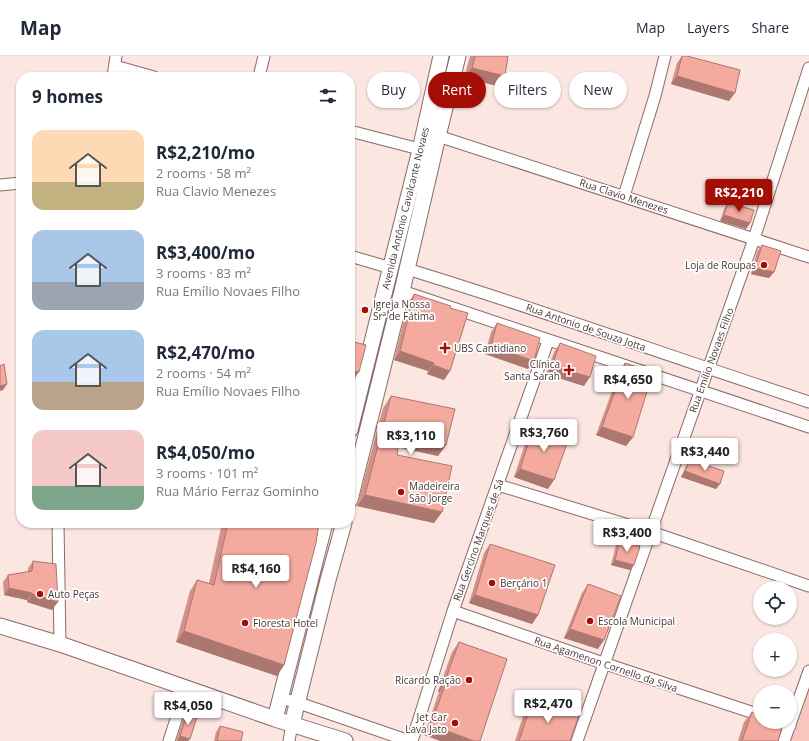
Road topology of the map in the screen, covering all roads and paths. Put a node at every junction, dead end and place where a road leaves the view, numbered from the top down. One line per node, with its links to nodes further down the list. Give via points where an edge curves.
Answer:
1 (264, 56): 8 (street)
2 (441, 56): 11 (street, Avenida Antônio Cavalcante Novaes)
3 (458, 56): 10 (street)
4 (664, 56): 14 (street, via 655,96)
5 (115, 66): 7 (street)
6 (809, 68): 15 (street, Rua Emílio Novaes Filho)
7 (136, 72)
8 (260, 72)
9 (355, 132): 11 (street)
10 (438, 136): 11 (street); 14 (street, Rua Clavio Menezes)
11 (427, 151): 18 (street, Avenida Antônio Cavalcante Novaes); 19 (street)
12 (16, 183): 13 (street)
13 (0, 185)
14 (624, 196): 15 (street, Rua Clavio Menezes)
15 (754, 239): 17 (street, Rua Clavio Menezes); 22 (street, Rua Emílio Novaes Filho)
16 (355, 257): 18 (street)
17 (809, 257)
18 (391, 268): 24 (street, Avenida Antônio Cavalcante Novaes)
19 (407, 270): 20 (street); 22 (street, Rua Antonio de Souza Jotta, via 481,292)
20 (402, 291): 21 (street); 28 (street)
21 (548, 341): 23 (street); 30 (street, Rua Gercino Marques de Sá)
22 (708, 369): 23 (street, Rua Emílio Novaes Filho); 25 (street, Rua Antonio de Souza Jotta)
23 (700, 390): 26 (street); 34 (street, Rua Emílio Novaes Filho)
24 (355, 394)
25 (809, 402)
26 (809, 427)
27 (355, 433): 28 (street)
28 (365, 437): 29 (street)
29 (355, 479)
30 (498, 485): 34 (street); 36 (street, Rua Gercino Marques de Sá)
31 (58, 528): 38 (street)
32 (324, 528): 42 (street)
33 (343, 528): 43 (street)
34 (651, 532): 35 (street); 39 (street, Rua Emílio Novaes Filho)
35 (809, 586)
36 (453, 611): 39 (street, Rua Agamenon Cornello da Silva); 53 (street, Rua Gercino Marques de Sá)
37 (0, 626): 38 (street)
38 (60, 644): 41 (street)
39 (603, 663): 45 (street, Rua Agamenon Cornello da Silva); 54 (street, Rua Emílio Novaes Filho)
40 (808, 677): 44 (street)
41 (186, 688): 46 (street); 49 (street)
42 (280, 698): 43 (street); 46 (street)
43 (296, 702): 47 (street); 52 (street)
44 (797, 707)
45 (753, 713)
46 (275, 719): 47 (street)
47 (292, 724): 50 (street); 51 (street)
48 (789, 729): 55 (street)
49 (169, 741)
50 (289, 741)
51 (346, 741)
52 (409, 741)
53 (412, 741)
54 (577, 741)
55 (784, 741)

